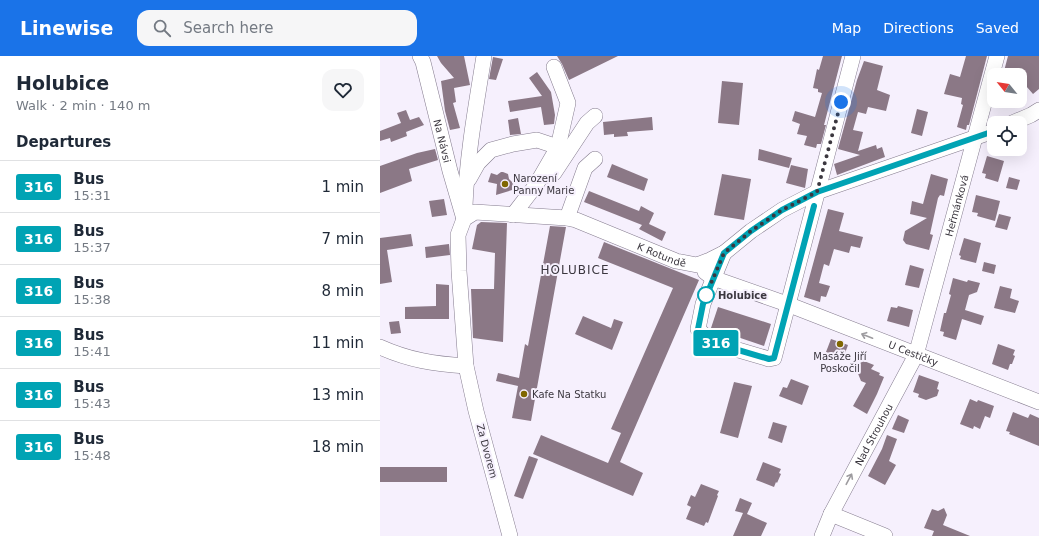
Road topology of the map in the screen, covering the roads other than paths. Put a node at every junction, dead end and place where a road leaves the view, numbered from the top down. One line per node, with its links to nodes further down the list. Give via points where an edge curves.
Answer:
1 (484, 56): 13 (street, Na Návsi)
2 (853, 56): 15 (street)
3 (996, 56): 10 (street, Heřmánková)
4 (422, 59): 18 (street, Na Návsi)
5 (554, 67): 11 (street, via 568,103)
6 (1039, 110): 8 (street)
7 (595, 116): 14 (street, via 587,123 554,173)
8 (1027, 117)
9 (987, 133): 10 (street, K Rotundě)
10 (975, 137): 15 (street, K Rotundě); 24 (street, Heřmánková)
11 (558, 147): 13 (street, Na Návsi, via 537,140 491,150 478,163); 14 (street)
12 (595, 159): 17 (street, via 585,168)
13 (465, 185): 18 (street, Na Návsi)
14 (536, 185): 16 (street)
15 (817, 192): 19 (street, K Rotundě, via 782,210); 22 (street)
16 (513, 215): 17 (street); 18 (street, via 475,212)
17 (567, 218): 20 (street, K Rotundě, via 676,261)
18 (464, 219): 25 (street, Na Návsi, via 458,235)
19 (724, 253): 20 (street, K Rotundě); 21 (street)
20 (697, 265): 21 (street, U Cestičky)
21 (713, 278): 22 (street, U Cestičky); 22 (street, via 703,304 698,329 711,342 769,359 774,358)
22 (787, 304): 24 (street, U Cestičky, one-way to 22)
23 (380, 347): 25 (street, via 400,356 424,362)
24 (916, 355): 26 (street, U Cestičky); 27 (street, Nad Strouhou, one-way to 24)
25 (466, 366): 28 (street, Za Dvorem)
26 (1039, 402)
27 (831, 514): 29 (street, Nad Strouhou); 30 (street)
28 (510, 536)
29 (822, 536)
30 (885, 536)

